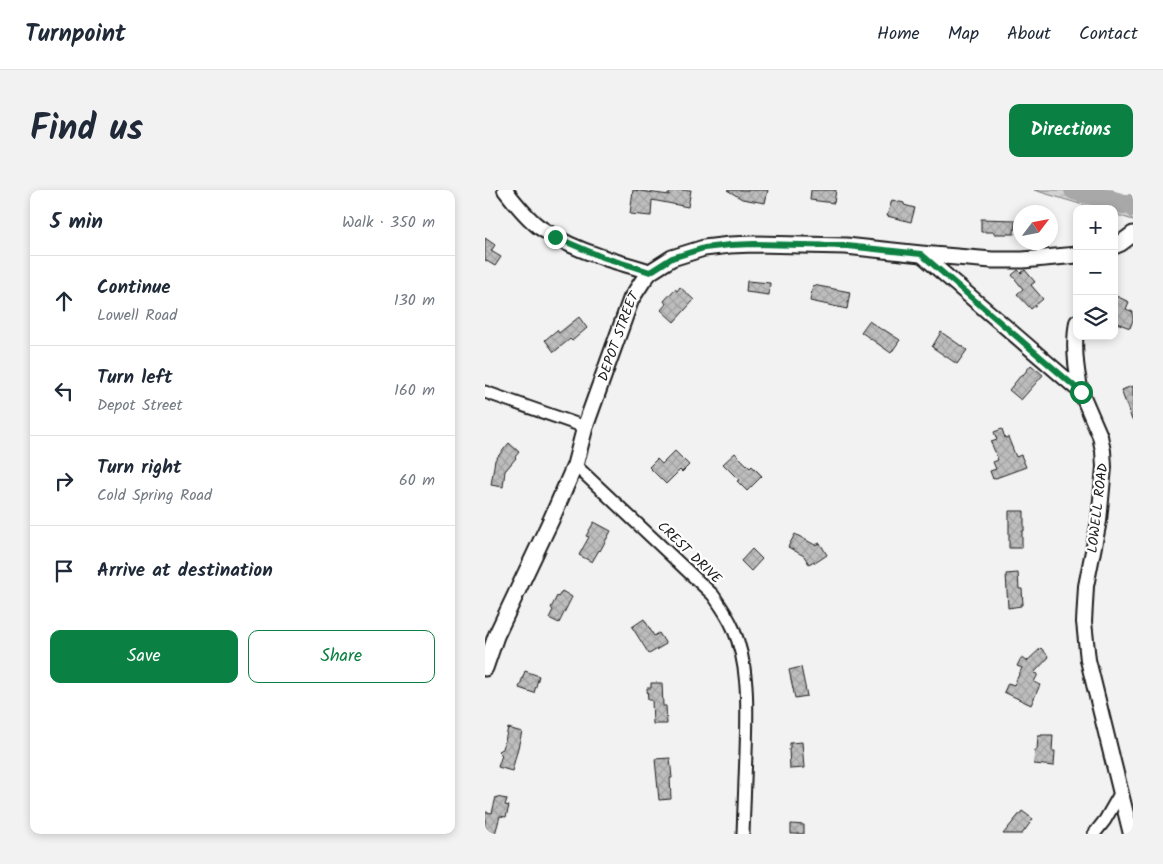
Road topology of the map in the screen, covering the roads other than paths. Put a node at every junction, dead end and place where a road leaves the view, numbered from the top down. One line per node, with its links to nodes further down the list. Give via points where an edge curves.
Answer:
1 (505, 190): 4 (street, via 528,217 555,237 602,257)
2 (921, 254): 3 (main road, DEPOT STREET, via 1000,260); 4 (main road, DEPOT STREET, via 847,246 730,245 704,248 672,258); 7 (street, LOWELL ROAD)
3 (1073, 256)
4 (650, 272): 8 (main road, DEPOT STREET, via 631,299)
5 (1076, 340): 7 (street)
6 (485, 392): 8 (street)
7 (1081, 392): 12 (street, LOWELL ROAD, via 1100,436 1104,467 1084,622 1088,660)
8 (585, 428): 9 (main road, DEPOT STREET)
9 (575, 465): 10 (main road, DEPOT STREET, via 551,520); 13 (street, CREST DRIVE, via 713,595 733,628 742,656 748,706)
10 (491, 634): 11 (main road, DEPOT STREET)
11 (485, 668)
12 (1121, 792): 14 (street); 15 (street, LOWELL ROAD)
13 (743, 834)
14 (1094, 834)
15 (1131, 834)

